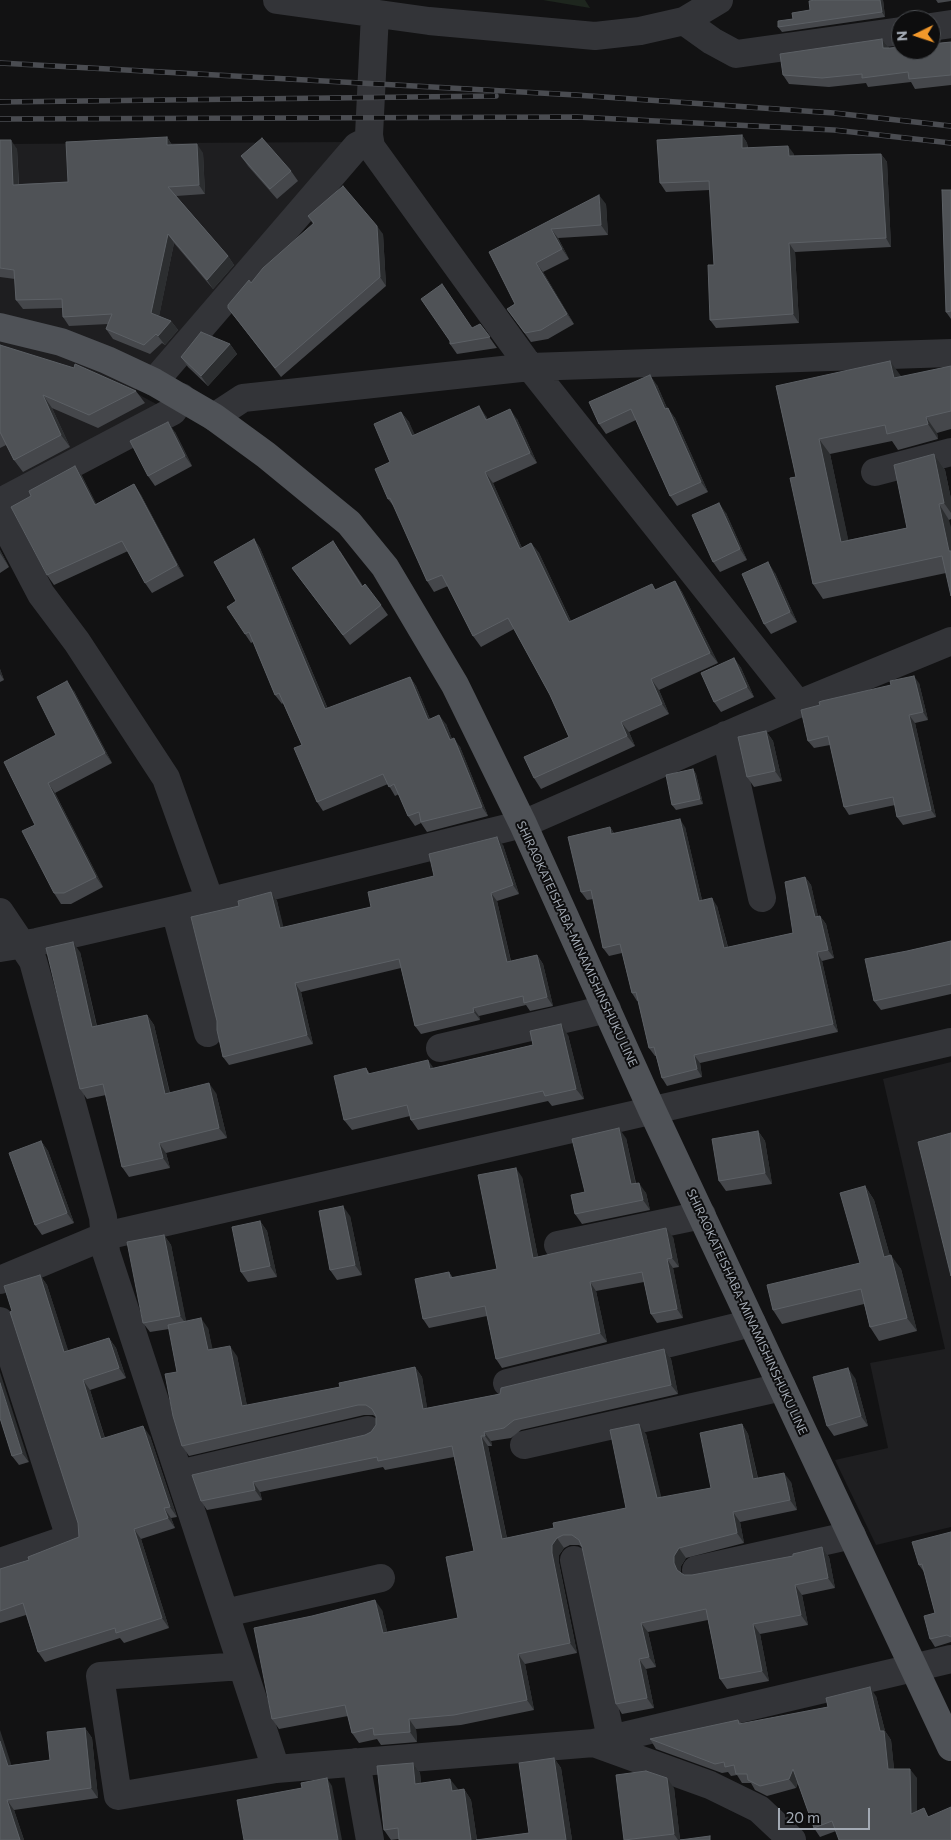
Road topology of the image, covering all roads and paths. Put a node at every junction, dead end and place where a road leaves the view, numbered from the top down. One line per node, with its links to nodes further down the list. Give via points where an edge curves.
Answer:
1 (277, 0): 3 (street)
2 (718, 0): 4 (street)
3 (375, 14): 4 (street, via 595,36); 6 (street)
4 (684, 22): 5 (street, via 736,54)
5 (891, 32)
6 (369, 140): 9 (street); 10 (street, via 356,146)
7 (0, 327): 10 (main road, SHIRAOKATEISHABA-MINAMISHINSHUKU LINE, via 61,342)
8 (951, 353): 9 (street)
9 (530, 366): 12 (street, via 244,398); 18 (street)
10 (154, 382): 11 (main road, SHIRAOKATEISHABA-MINAMISHINSHUKU LINE)
11 (181, 397): 12 (main road, SHIRAOKATEISHABA-MINAMISHINSHUKU LINE); 15 (street, via 173,412)
12 (214, 417): 20 (main road, SHIRAOKATEISHABA-MINAMISHINSHUKU LINE, via 301,482 349,523 385,566 455,685)
13 (951, 452): 14 (street)
14 (875, 472)
15 (0, 502)
16 (0, 516): 22 (street, via 41,594 77,642 166,778)
17 (951, 641): 18 (street)
18 (798, 704): 19 (street)
19 (726, 735): 20 (street); 21 (street)
20 (523, 824): 22 (street); 26 (main road, SHIRAOKATEISHABA-MINAMISHINSHUKU LINE)
21 (762, 898)
22 (210, 901): 23 (street)
23 (175, 910): 25 (street); 27 (street)
24 (0, 912): 25 (street)
25 (10, 946): 32 (street, via 33,961 103,1218)
26 (607, 1009): 29 (street); 30 (main road, SHIRAOKATEISHABA-MINAMISHINSHUKU LINE)
27 (208, 1033)
28 (951, 1042): 30 (street)
29 (440, 1048)
30 (652, 1110): 31 (main road, SHIRAOKATEISHABA-MINAMISHINSHUKU LINE); 32 (street)
31 (702, 1215): 33 (street); 36 (main road, SHIRAOKATEISHABA-MINAMISHINSHUKU LINE)
32 (105, 1236): 34 (street); 41 (street, via 106,1252)
33 (558, 1245)
34 (0, 1280)
35 (0, 1321): 44 (street, via 70,1538)
36 (752, 1323): 37 (street); 38 (main road, SHIRAOKATEISHABA-MINAMISHINSHUKU LINE)
37 (507, 1383)
38 (782, 1387): 40 (street); 42 (main road, SHIRAOKATEISHABA-MINAMISHINSHUKU LINE)
39 (368, 1430): 41 (street)
40 (524, 1445)
41 (179, 1474): 47 (street)
42 (852, 1535): 45 (street); 50 (main road, SHIRAOKATEISHABA-MINAMISHINSHUKU LINE)
43 (574, 1560): 51 (street)
44 (0, 1562)
45 (696, 1570)
46 (381, 1578): 47 (street)
47 (225, 1613): 49 (street)
48 (951, 1659): 50 (street)
49 (242, 1666): 54 (street); 54 (street, via 100,1676 118,1796)
50 (913, 1668): 51 (street); 52 (main road, SHIRAOKATEISHABA-MINAMISHINSHUKU LINE)
51 (602, 1741): 53 (street); 56 (street, via 710,1784 759,1809)
52 (951, 1746)
53 (356, 1762): 54 (street); 55 (street)
54 (276, 1769)
55 (370, 1840)
56 (792, 1840)

